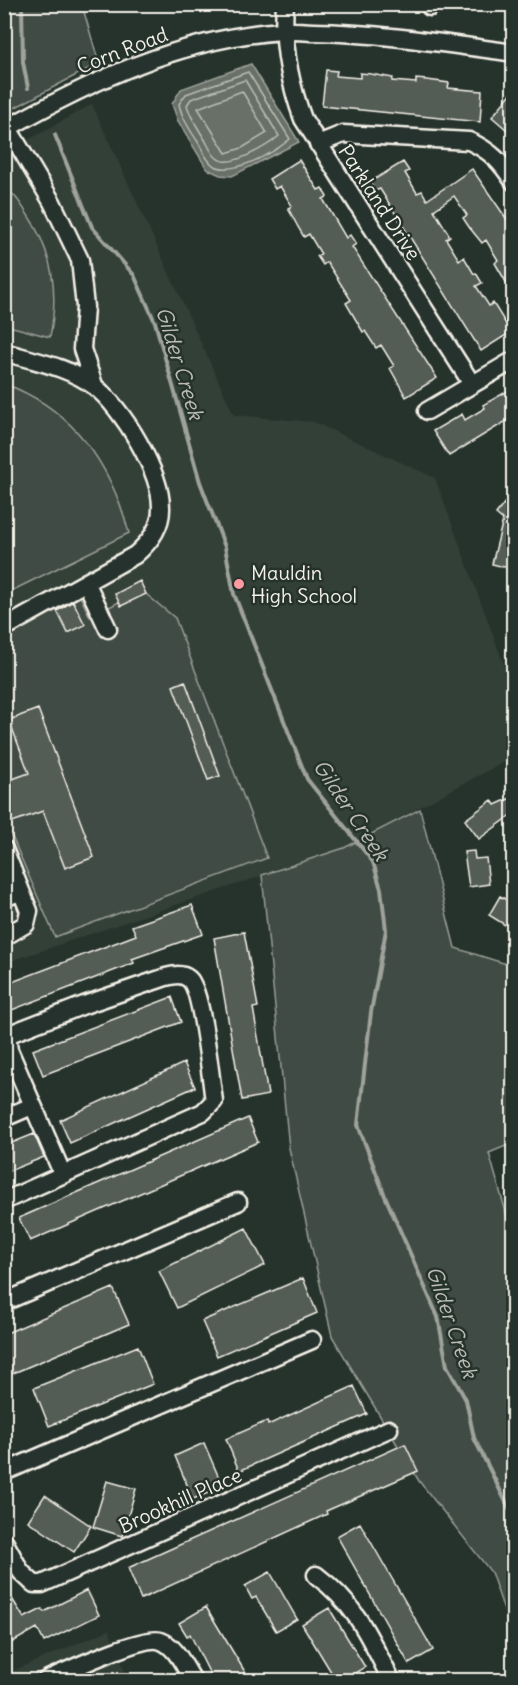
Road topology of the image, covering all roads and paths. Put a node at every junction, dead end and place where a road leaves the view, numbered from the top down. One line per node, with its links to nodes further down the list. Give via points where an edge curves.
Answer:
1 (285, 4): 2 (street, Parkland Drive)
2 (283, 31): 3 (street, Corn Road, via 345,33); 4 (street, Corn Road, via 216,41 131,66); 5 (street, Parkland Drive, via 292,88 303,119)
3 (513, 53)
4 (6, 129): 10 (street, via 52,202 80,260 85,307 82,349)
5 (318, 144): 6 (street, via 342,134 469,141 500,160); 9 (street, Parkland Drive)
6 (513, 182)
7 (4, 352): 10 (street, via 72,373)
8 (513, 360): 9 (street)
9 (472, 384): 11 (street)
10 (94, 386): 12 (street, via 108,398 144,454 159,488 161,509 148,543 135,555)
11 (427, 411)
12 (86, 582): 13 (street); 14 (street)
13 (4, 628)
14 (108, 629)
15 (4, 849): 16 (street)
16 (21, 891): 17 (street); 18 (street, via 29,911 26,924)
17 (4, 898)
18 (4, 937)
19 (6, 1036): 20 (street); 22 (street, via 166,977 185,976 196,988 212,1106)
20 (32, 1106): 21 (street); 22 (street)
21 (4, 1118)
22 (63, 1174): 23 (street)
23 (4, 1201)
24 (238, 1202): 25 (street)
25 (4, 1302)
26 (312, 1340): 28 (street)
27 (389, 1429): 29 (street, Brookhill Place, via 42,1584 34,1584 21,1572)
28 (4, 1472)
29 (4, 1541)
30 (316, 1575): 33 (street, via 336,1590 360,1619)
31 (46, 1680): 32 (street, via 146,1640 159,1640 173,1649)
32 (193, 1680)
33 (392, 1680)

